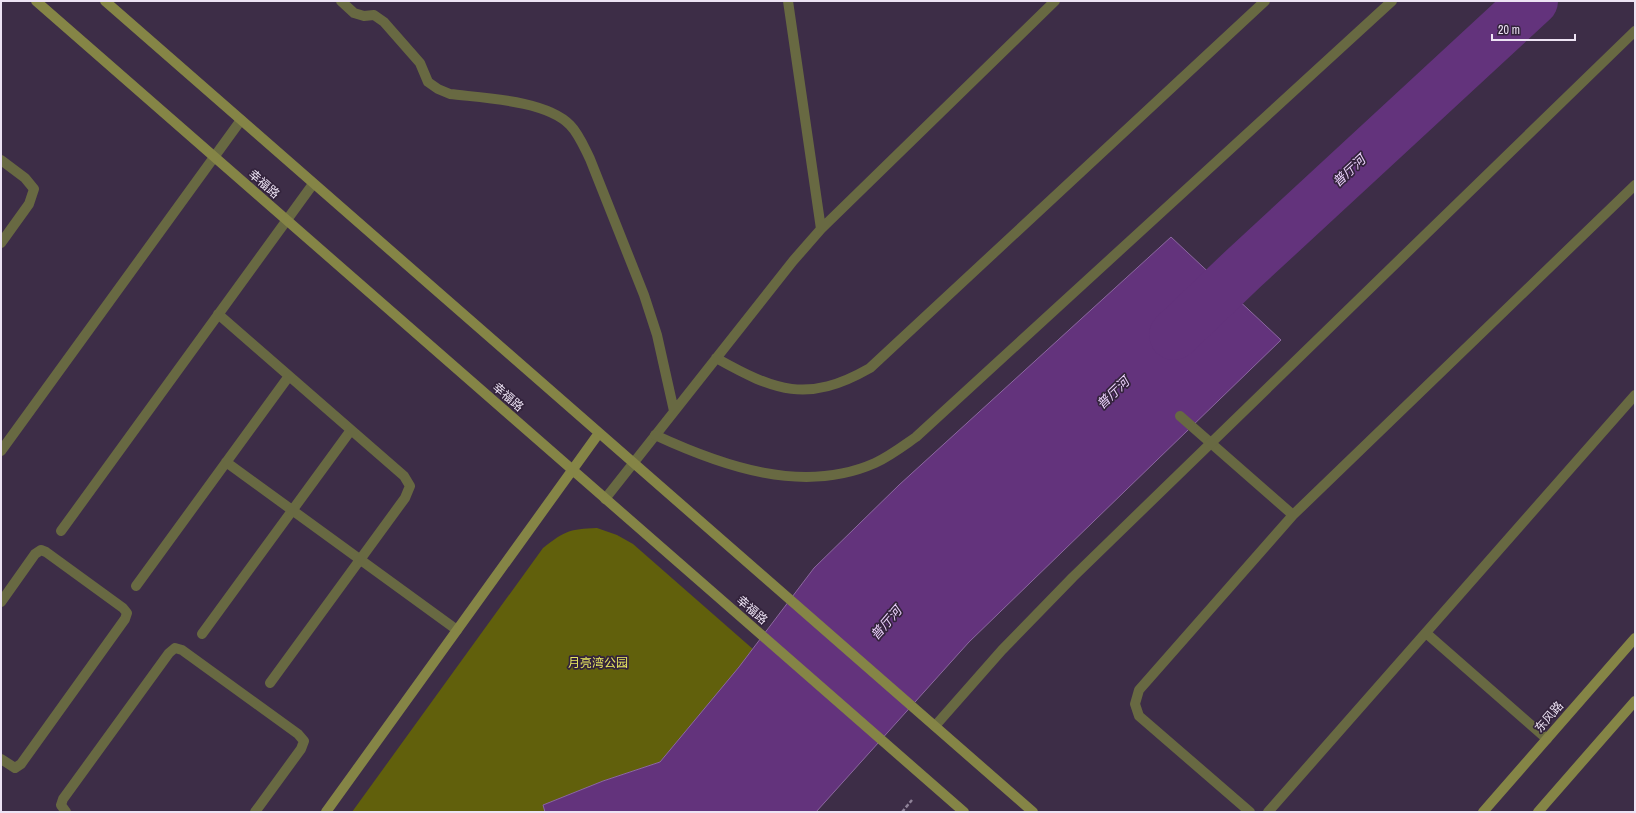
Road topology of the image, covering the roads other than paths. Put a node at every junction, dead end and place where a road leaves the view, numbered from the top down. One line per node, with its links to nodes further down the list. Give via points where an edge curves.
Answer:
1 (36, 1): 10 (main road, 幸福路)
2 (105, 1): 9 (main road)
3 (341, 1): 21 (street, via 354,13 374,15 384,22 420,63 428,82 438,89 450,94 529,105 548,111 569,124 582,141 590,158 644,295 657,335)
4 (788, 1): 15 (street)
5 (1054, 1): 15 (street)
6 (1265, 1): 18 (street, via 870,368 850,379 829,386 786,388 767,384)
7 (1392, 1): 25 (street, via 928,426 896,451 875,463 852,471 803,478 778,476 715,460)
8 (1635, 31): 43 (street, via 1073,577 1002,650)
9 (241, 120): 10 (street); 12 (main road)
10 (214, 157): 14 (main road, 幸福路); 26 (street)
11 (1, 160): 16 (street, via 26,178 34,188 29,204)
12 (313, 184): 14 (street); 24 (main road)
13 (1635, 185): 32 (street)
14 (286, 221): 17 (street); 29 (main road, 幸福路)
15 (821, 229): 18 (street)
16 (1, 242)
17 (218, 314): 19 (street); 33 (street)
18 (716, 358): 21 (street)
19 (289, 376): 23 (street); 27 (street)
20 (1635, 395): 38 (street)
21 (674, 411): 25 (street)
22 (1180, 416): 32 (street)
23 (351, 430): 31 (street); 34 (street, via 404,476 410,486 405,498)
24 (599, 433): 28 (main road); 29 (main road)
25 (655, 435): 28 (street)
26 (1, 450)
27 (226, 462): 31 (street); 35 (street)
28 (633, 463): 30 (street); 43 (main road)
29 (572, 470): 30 (main road, 幸福路); 37 (main road)
30 (605, 499): 49 (main road, 幸福路)
31 (292, 511): 34 (street); 39 (street)
32 (1293, 515): 51 (street, via 1139,690 1135,704 1139,716)
33 (61, 531)
34 (360, 560): 37 (street); 41 (street)
35 (136, 586)
36 (1, 602): 45 (street, via 41,550 127,613 126,619 21,764 16,768)
37 (456, 630): 48 (main road)
38 (1426, 633): 44 (street); 52 (street)
39 (202, 634)
40 (1635, 638): 44 (main road, 东风路)
41 (270, 684)
42 (1635, 701): 54 (main road)
43 (935, 726): 50 (main road)
44 (1547, 739): 53 (main road, 东风路)
45 (1, 759)
46 (66, 812): 47 (street, via 61,805 63,799 175,648 182,650 298,734 304,741 301,749)
47 (255, 812)
48 (326, 812)
49 (964, 812)
50 (1033, 812)
51 (1250, 812)
52 (1268, 812)
53 (1483, 812)
54 (1538, 812)

